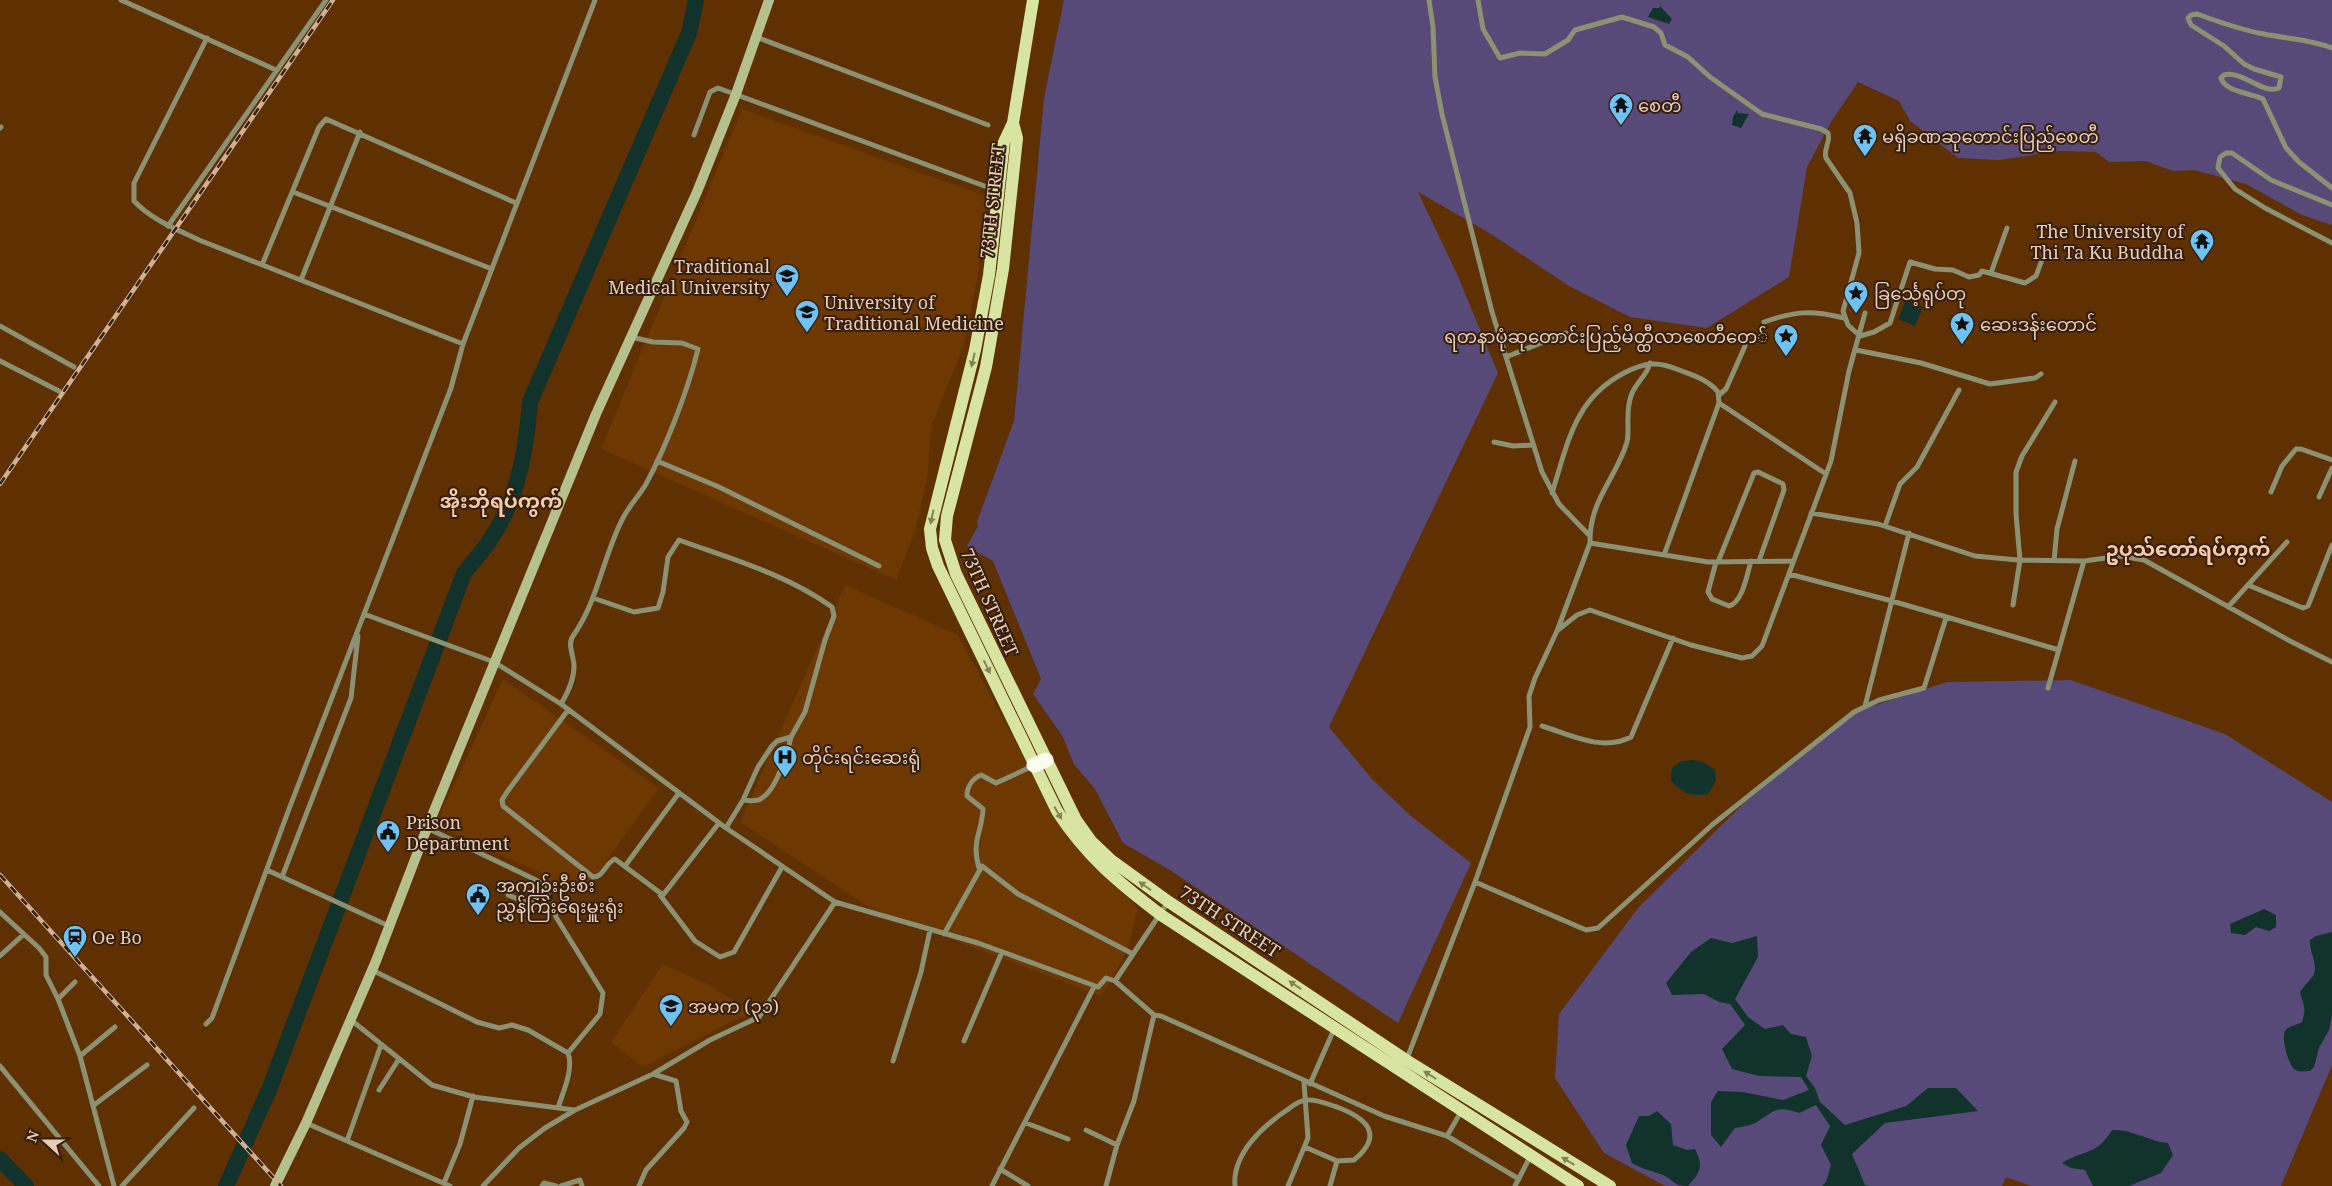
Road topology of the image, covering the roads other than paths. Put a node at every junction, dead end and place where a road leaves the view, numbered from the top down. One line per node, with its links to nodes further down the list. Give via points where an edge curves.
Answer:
1 (121, 0): 9 (street)
2 (326, 0): 11 (street)
3 (595, 0): 20 (street)
4 (769, 0): 8 (street)
5 (1033, 0): 13 (main road)
6 (1429, 0): 41 (street, via 1435,77 1442,114)
7 (1478, 0): 32 (street, via 1483,29 1500,58 1545,54 1568,40 1575,30 1622,17 1654,27 1662,33 1665,46 1688,57 1762,114 1828,133 1830,137 1824,153 1850,193 1859,238 1859,253 1843,311)
8 (756, 37): 12 (street); 14 (street)
9 (207, 38): 11 (street); 23 (street, via 134,183 134,201)
10 (2332, 48): 17 (street, via 2305,39 2237,28 2197,14 2188,18 2191,25 2224,46 2244,64 2281,77 2279,88 2271,89 2233,74 2224,74 2221,78 2230,88 2263,99 2286,148)
11 (276, 70): 23 (street)
12 (736, 94): 16 (street, via 718,88 712,90); 18 (street); 37 (street, via 697,192)
13 (1013, 123): 18 (main road, 73TH STREET, via 1004,142); 97 (main road, 73TH STREET, via 1017,138 1002,269 986,367 947,516 945,540 956,574)
14 (988, 125)
15 (360, 132): 19 (street, via 326,119 322,122); 20 (street); 22 (street)
16 (694, 135)
17 (2332, 188)
18 (998, 191): 97 (main road, 73TH STREET, one-way to 97, via 989,275 975,350 934,508 930,536 938,566)
19 (293, 192): 22 (street); 27 (street)
20 (516, 203): 28 (street)
21 (2332, 204): 25 (street, via 2271,180 2229,152 2220,157 2218,168 2235,189)
22 (330, 207): 28 (street); 30 (street)
23 (168, 226): 27 (street)
24 (2007, 228): 29 (street)
25 (2332, 243)
26 (2043, 257): 29 (street, via 2036,276 2024,283)
27 (262, 265): 30 (street)
28 (492, 269): 38 (street)
29 (1991, 274): 36 (street, via 1982,271 1969,277 1948,269 1910,262 1890,323)
30 (301, 280): 38 (street)
31 (1865, 312): 36 (street)
32 (1844, 318): 33 (street, via 1818,312); 36 (street)
33 (1764, 322)
34 (0, 326): 44 (street)
35 (1566, 333): 41 (street)
36 (1860, 336): 40 (street)
37 (631, 337): 54 (street, via 682,343 698,349); 89 (street)
38 (463, 344): 83 (street, via 451,388)
39 (1745, 346): 48 (street, via 1726,389)
40 (1856, 350): 45 (street, via 1921,363 1990,384 2035,378); 57 (street)
41 (1506, 357): 52 (street)
42 (0, 361): 47 (street)
43 (1650, 363): 48 (street, via 1666,365 1704,380); 59 (street, via 1607,382 1592,396 1575,425); 64 (street, via 1630,396 1626,443 1599,496)
44 (74, 367)
45 (2041, 374)
46 (1960, 390): 62 (street, via 1917,467 1900,484)
47 (59, 391)
48 (1719, 395): 50 (street)
49 (2055, 402): 69 (street, via 2022,456 2016,472)
50 (1720, 404): 57 (street); 68 (street)
51 (1494, 442): 52 (street, via 1513,446)
52 (1533, 445): 59 (street)
53 (2332, 460): 58 (street, via 2296,449 2282,466)
54 (657, 461): 76 (street, via 719,487); 79 (street, via 622,518)
55 (2075, 461): 73 (street, via 2057,529)
56 (2332, 468): 60 (street)
57 (1826, 474): 61 (street)
58 (2271, 492)
59 (1552, 493): 64 (street)
60 (2319, 497)
61 (1811, 513): 62 (street); 72 (street)
62 (1885, 526): 63 (street)
63 (1909, 533): 69 (street, via 1975,556); 80 (street)
64 (1589, 535): 66 (street)
65 (2287, 542): 78 (street)
66 (1590, 543): 68 (street); 86 (street)
67 (2332, 546): 78 (street, via 2308,606 2303,608)
68 (1664, 555): 75 (street)
69 (2020, 560): 73 (street); 81 (street)
70 (1751, 561): 71 (street); 75 (street); 75 (street, via 1741,592 1729,606 1712,599 1708,592)
71 (1759, 561): 72 (street); 75 (street, via 1784,490 1783,484 1758,472 1754,473)
72 (1793, 561): 77 (street)
73 (2054, 561): 74 (street)
74 (2084, 561): 82 (street, via 2134,557 2144,560); 88 (street)
75 (1717, 562)
76 (879, 566)
77 (1788, 574): 80 (street); 87 (street, via 1762,646 1752,656 1728,655)
78 (2248, 585): 82 (street)
79 (593, 598): 92 (street, via 578,632 572,637 572,678 569,692); 96 (street, via 634,612 658,608 664,592 668,558 679,540 754,566 830,605 834,616 805,712)
80 (1892, 601): 84 (street); 93 (street)
81 (2013, 605)
82 (2228, 607): 90 (street)
83 (364, 614): 85 (street); 89 (street)
84 (1946, 618): 88 (street); 93 (street, via 1924,688)
85 (358, 629): 106 (street); 107 (street, via 351,698)
86 (1557, 631): 87 (street, via 1577,615 1590,610); 108 (street, via 1529,696 1530,727)
87 (1673, 638): 95 (street, via 1631,737 1618,743 1599,744)
88 (2059, 650): 91 (street)
89 (494, 662): 92 (street); 101 (street)
90 (2332, 662)
91 (2048, 688)
92 (561, 704): 94 (street)
93 (1865, 706): 108 (street, via 1757,787 1594,930 1586,930)
94 (568, 710): 98 (street); 103 (street, via 507,792 502,806 593,877 600,876 613,858)
95 (1542, 726)
96 (791, 737): 99 (street, via 772,746); 99 (street, via 784,762 766,795 761,800)
97 (1040, 763): 105 (street, via 996,783 980,775 969,787 967,796 983,809 976,839 975,854); 113 (main road, 73TH STREET, one-way to 97, via 1111,860 1092,841); 115 (main road, 73TH STREET, one-way to 115, via 1057,811 1088,854 1103,870)
98 (679, 793): 100 (street); 103 (street)
99 (742, 800): 102 (street)
100 (720, 823): 102 (street); 111 (street, via 665,894)
101 (427, 828): 109 (street); 116 (street)
102 (726, 828): 104 (street)
103 (625, 866): 111 (street)
104 (782, 866): 111 (street, via 734,952 720,956 694,941); 112 (street)
105 (979, 868): 119 (street); 121 (street, via 985,867 1018,894)
106 (266, 870): 107 (street); 130 (street, via 212,1018)
107 (282, 877): 116 (street)
108 (1475, 882): 140 (street)
109 (545, 887): 110 (street, via 531,904); 135 (street, via 556,918 602,993 600,1014)
110 (508, 895)
111 (660, 895)
112 (835, 902): 117 (street); 142 (street, via 764,1012)
113 (1169, 902): 115 (street); 140 (main road, 73TH STREET, one-way to 113)
114 (0, 912): 118 (street)
115 (1161, 914): 121 (street); 132 (main road, 73TH STREET)
116 (389, 926): 123 (street)
117 (930, 930): 119 (street); 138 (street, via 921,972)
118 (24, 934): 122 (street); 127 (street, via 46,957 46,975)
119 (944, 934): 120 (street)
120 (1002, 952): 126 (street); 133 (street)
121 (1133, 954): 124 (street)
122 (0, 956)
123 (372, 970): 129 (street); 135 (street, via 477,1022 499,1028 512,1025 528,1030)
124 (1115, 981): 126 (street, via 1106,978); 128 (street)
125 (75, 982): 127 (street)
126 (1094, 987): 153 (street)
127 (58, 999): 136 (street)
128 (1154, 1015): 143 (street); 158 (street, via 1134,1101)
129 (351, 1019): 134 (street); 152 (street)
130 (206, 1024)
131 (115, 1027): 136 (street)
132 (1335, 1027): 140 (main road, 73TH STREET); 143 (street)
133 (964, 1041)
134 (381, 1045): 137 (street); 157 (street)
135 (568, 1053): 149 (street, via 569,1070)
136 (80, 1056): 147 (street)
137 (399, 1059): 144 (street); 145 (street, via 432,1085)
138 (893, 1061)
139 (147, 1065): 147 (street)
140 (1404, 1065): 151 (main road, 73TH STREET); 185 (main road, 73TH STREET, one-way to 140)
141 (0, 1066): 165 (street)
142 (653, 1074): 150 (street); 176 (street, via 676,1081 681,1111 687,1122 646,1170)
143 (1307, 1083): 146 (street); 155 (street, via 1384,1116)
144 (378, 1090)
145 (473, 1096): 149 (street); 164 (street, via 460,1144)
146 (1305, 1099): 159 (street, via 1308,1138); 161 (street, via 1350,1112 1368,1127 1368,1140 1359,1156 1354,1160); 180 (street, via 1260,1130 1245,1152)
147 (94, 1105): 167 (street)
148 (194, 1108): 168 (street)
149 (558, 1108): 150 (street)
150 (575, 1110): 171 (street, via 519,1148)
151 (1462, 1110): 155 (street); 160 (main road, 73TH STREET)
152 (306, 1123): 157 (street); 169 (street)
153 (1026, 1123): 156 (street); 162 (street)
154 (1086, 1130): 158 (street)
155 (1447, 1136): 163 (street)
156 (1068, 1139)
157 (347, 1141): 164 (street)
158 (1116, 1145): 179 (street)
159 (1305, 1147): 161 (street); 181 (street)
160 (1531, 1154): 163 (street); 184 (main road, 73TH STREET)
161 (1337, 1161): 182 (street)
162 (1000, 1169): 177 (street); 178 (street)
163 (1519, 1179): 183 (street)
164 (444, 1183): 170 (street)
165 (97, 1184): 166 (street)
166 (90, 1186)
167 (114, 1186)
168 (122, 1186)
169 (275, 1186)
170 (450, 1186)
171 (483, 1186)
172 (542, 1186): 173 (street, via 544,1183)
173 (556, 1186)
174 (561, 1186): 175 (street, via 580,1180)
175 (582, 1186)
176 (639, 1186)
177 (992, 1186)
178 (1028, 1186)
179 (1106, 1186)
180 (1234, 1186)
181 (1288, 1186)
182 (1330, 1186)
183 (1515, 1186)
184 (1578, 1186)
185 (1610, 1186)

